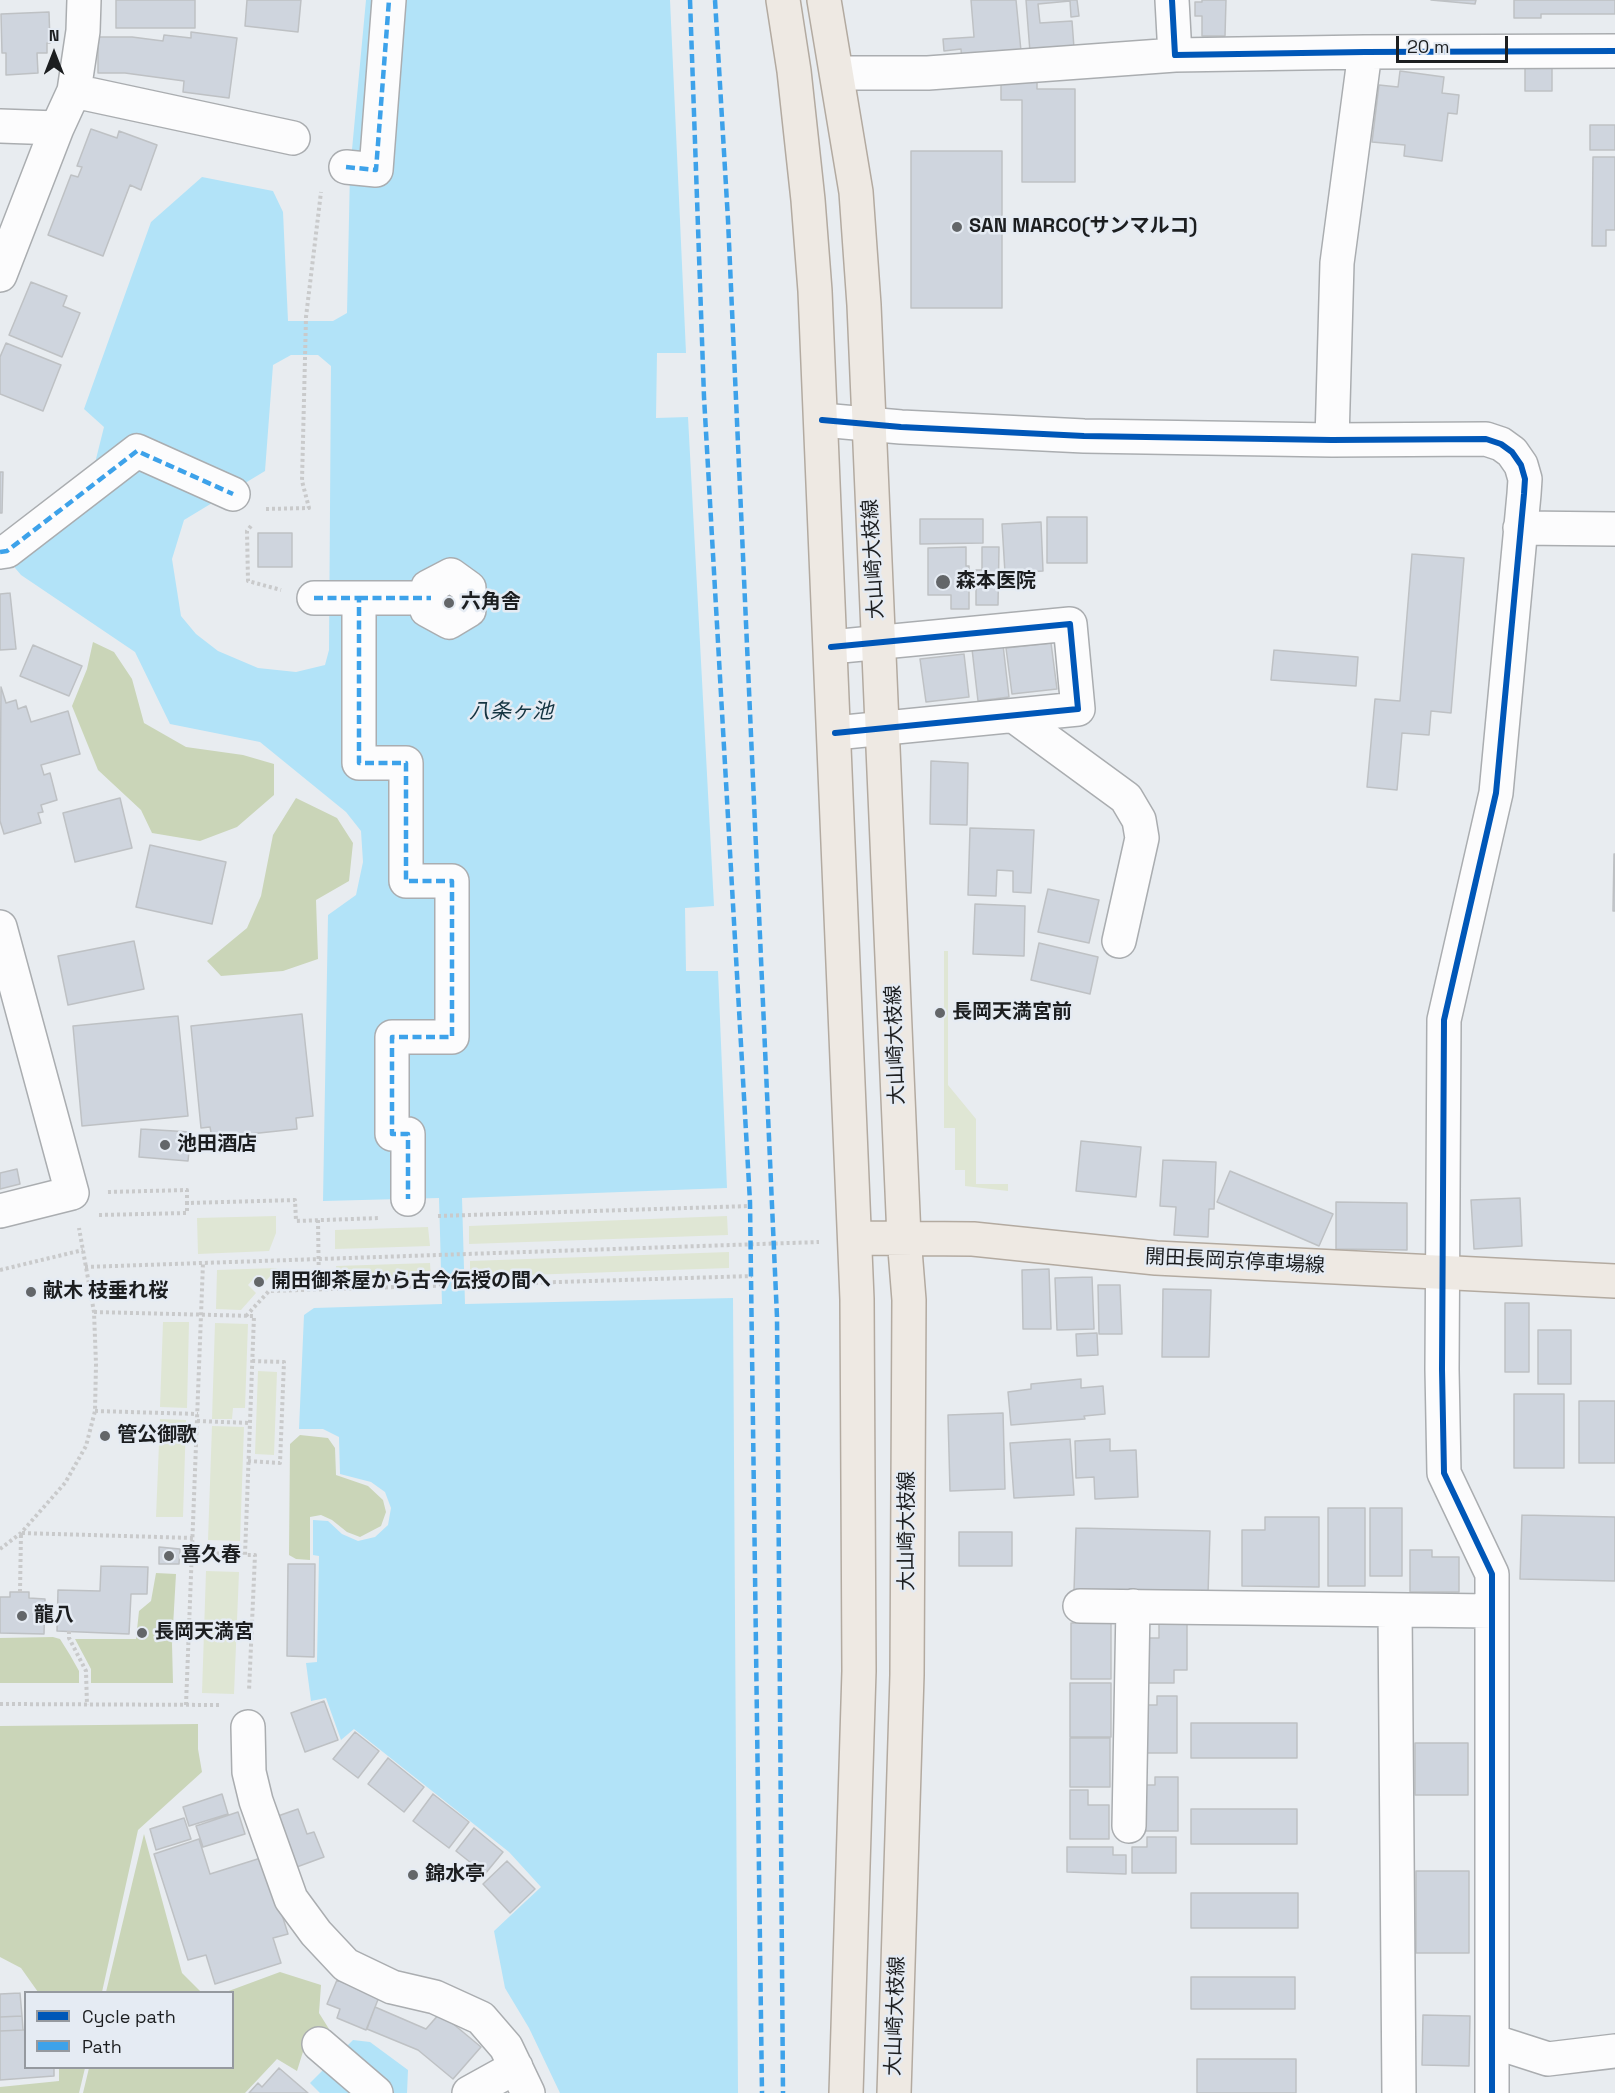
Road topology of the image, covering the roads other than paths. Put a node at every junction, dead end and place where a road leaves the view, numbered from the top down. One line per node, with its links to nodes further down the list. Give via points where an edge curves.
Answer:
1 (84, 0): 10 (street)
2 (389, 0): 14 (street, via 376,170)
3 (783, 0): 16 (main road, via 808,200)
4 (824, 0): 9 (main road, 大山崎大枝線)
5 (1172, 0): 8 (street)
6 (1615, 51): 7 (street)
7 (1365, 52): 8 (street); 18 (street, via 1337,263)
8 (1175, 55): 9 (street, via 928,73)
9 (837, 73): 17 (main road, 大山崎大枝線, via 856,192)
10 (74, 92): 12 (street); 13 (street)
11 (0, 126): 12 (street)
12 (57, 128): 15 (street)
13 (293, 138)
14 (346, 167)
15 (0, 275)
16 (822, 420): 17 (street); 27 (main road)
17 (868, 424): 18 (street, via 1084,436); 26 (main road, 大山崎大枝線)
18 (1332, 440): 20 (street, via 1486,439 1501,444 1521,465 1525,479)
19 (233, 494): 22 (street, via 137,451 7,551)
20 (1520, 528): 21 (street); 37 (street, via 1496,793 1444,1020)
21 (1615, 529)
22 (0, 552)
23 (314, 598): 24 (street)
24 (359, 598): 25 (street); 34 (street, via 359,763 406,763 406,881 452,881 452,1036 392,1036 392,1134 408,1134)
25 (430, 598)
26 (878, 642): 27 (street); 28 (street, via 1070,624 1078,709); 29 (main road, 大山崎大枝線)
27 (831, 647): 30 (main road)
28 (1014, 716): 29 (street); 32 (street, via 1126,798 1139,820 1142,838)
29 (882, 729): 30 (street); 35 (main road, 大山崎大枝線)
30 (835, 733): 36 (main road)
31 (0, 927): 33 (street, via 75,1204)
32 (1119, 941)
33 (0, 1211)
34 (408, 1211)
35 (904, 1237): 36 (main road, 開田長岡京停車場線); 37 (main road, 開田長岡京停車場線, via 972,1239 1156,1258); 52 (main road, 大山崎大枝線, via 909,1300 908,1675)
36 (841, 1240): 51 (main road, via 860,1671)
37 (1444, 1272): 38 (main road, 開田長岡京停車場線); 42 (street, via 1444,1473 1492,1574)
38 (1615, 1281)
39 (1080, 1606): 40 (street)
40 (1133, 1606): 41 (street); 44 (street)
41 (1395, 1610): 42 (street); 53 (street)
42 (1491, 1611): 45 (street)
43 (248, 1716): 48 (street, via 249,1772 256,1801 291,1899 316,1933 346,1965 392,1987 435,1997 481,2018 506,2047)
44 (1129, 1826)
45 (1492, 2041): 47 (street, via 1548,2059); 54 (street)
46 (327, 2050): 49 (street)
47 (1615, 2051)
48 (522, 2080): 50 (street)
49 (376, 2093)
50 (469, 2093)
51 (846, 2093)
52 (894, 2093)
53 (1399, 2093)
54 (1492, 2093)

